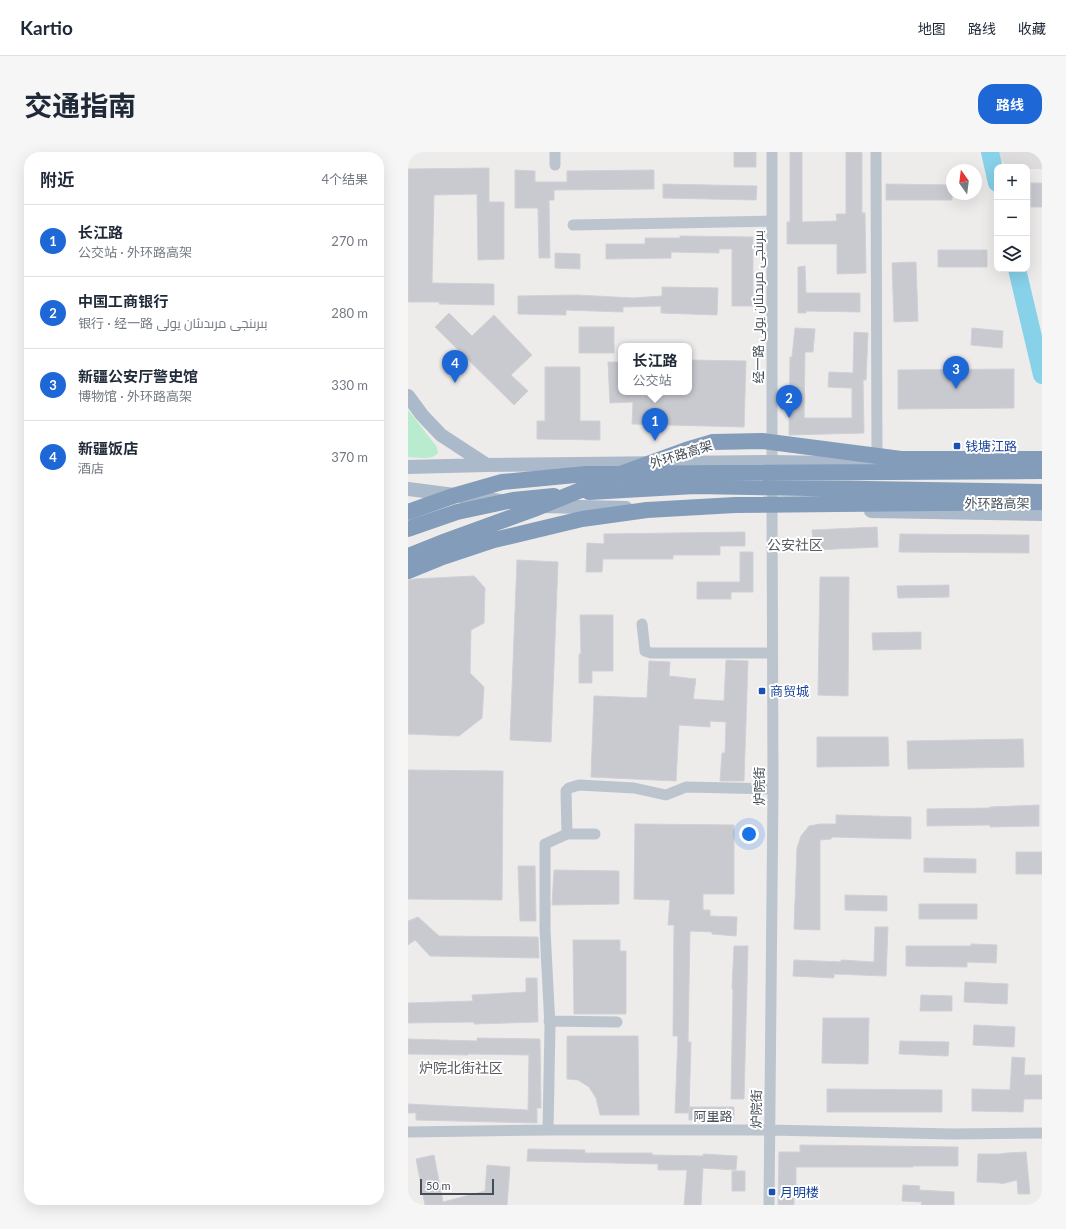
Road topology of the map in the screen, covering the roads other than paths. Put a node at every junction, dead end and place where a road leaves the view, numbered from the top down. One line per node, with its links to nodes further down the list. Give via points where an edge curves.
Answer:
1 (555, 152): 4 (street)
2 (772, 152): 5 (street, 经一路 بىرىنجى مرىدىئان يولى)
3 (876, 152): 10 (street)
4 (556, 164)
5 (772, 221): 6 (street); 9 (street, 经一路 بىرىنجى مرىدىئان يولى)
6 (573, 225)
7 (408, 396): 12 (main road, via 441,435)
8 (1042, 459): 22 (highway, 外环路高架, via 901,459 762,441 713,442 623,473)
9 (772, 462): 10 (main road); 12 (main road); 18 (street, 炉院街)
10 (877, 464): 11 (main road)
11 (1042, 464)
12 (487, 465): 13 (main road)
13 (408, 467)
14 (1042, 471): 19 (highway, via 586,474 502,482)
15 (408, 489): 18 (main road, via 547,507)
16 (1042, 492): 21 (highway, via 695,486 598,491 514,500 457,512)
17 (1042, 502): 23 (highway, 外环路高架, via 735,505 647,510 582,519 494,540)
18 (772, 509): 20 (main road); 25 (street, 炉院街)
19 (408, 512)
20 (1042, 514)
21 (408, 529)
22 (408, 556)
23 (408, 571)
24 (642, 624): 25 (street, via 645,651 651,653)
25 (772, 653): 26 (street, 炉院街)
26 (773, 789): 27 (street, via 686,787 666,795 634,788 579,784 566,792); 32 (street, 炉院街)
27 (567, 834): 28 (street); 29 (street, via 545,844 545,930)
28 (595, 834)
29 (550, 1021): 30 (street); 31 (street)
30 (617, 1022)
31 (548, 1130): 32 (street, 阿里路); 33 (street, 阿里路)
32 (769, 1130): 34 (street, 阿里路); 35 (street, 炉院街)
33 (408, 1132)
34 (1042, 1133)
35 (768, 1205)

